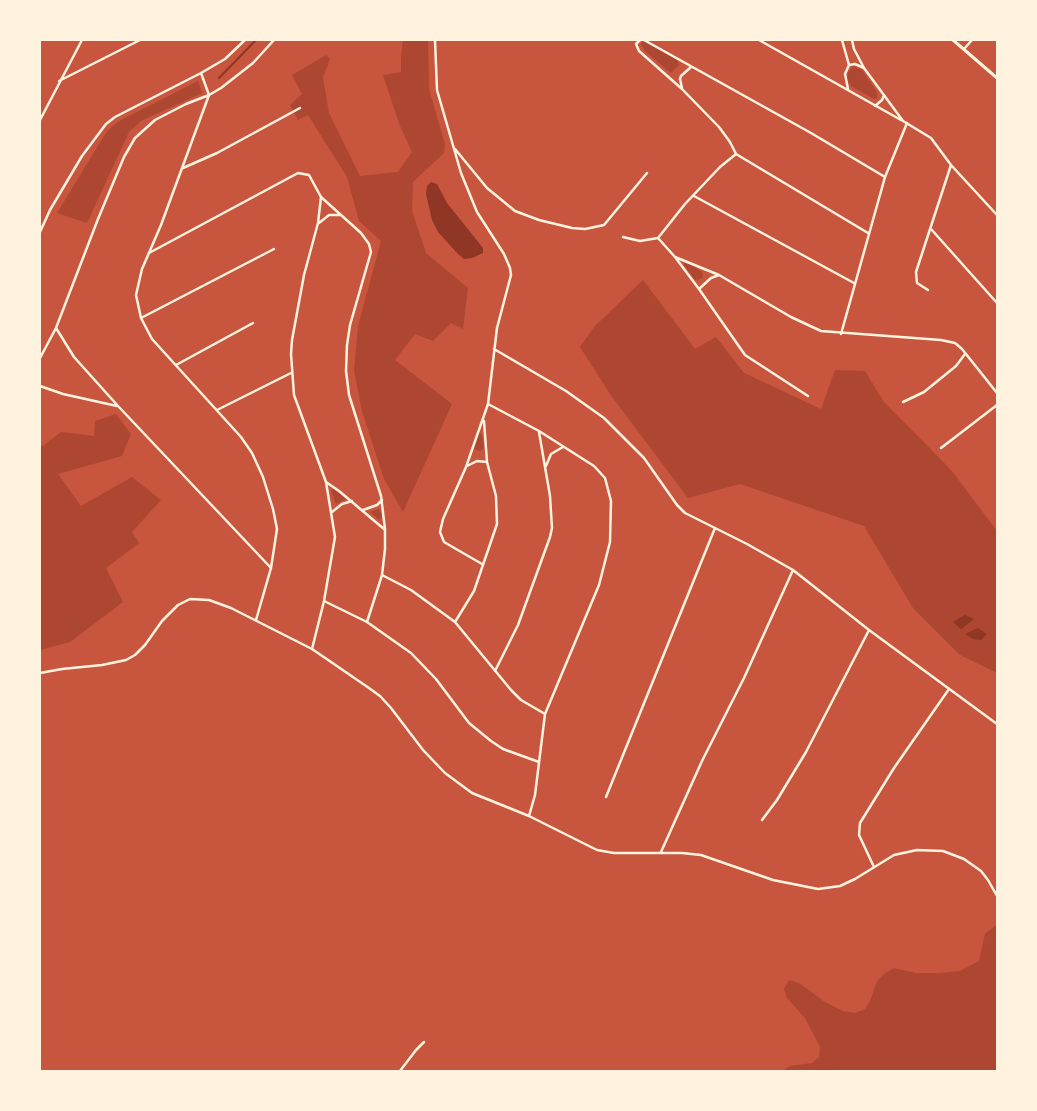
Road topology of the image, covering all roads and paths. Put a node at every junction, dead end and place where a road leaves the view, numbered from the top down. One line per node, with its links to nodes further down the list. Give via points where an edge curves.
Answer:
1 (82, 40): 19 (street)
2 (140, 40): 19 (street)
3 (246, 40): 17 (street, via 225,59)
4 (274, 40): 23 (street, via 242,73)
5 (435, 40): 29 (street, via 437,90)
6 (644, 40): 15 (street)
7 (759, 40): 21 (street)
8 (842, 40): 14 (street)
9 (852, 40): 16 (street)
10 (953, 40): 13 (street)
11 (972, 40): 13 (street)
12 (637, 41): 20 (street, via 645,57)
13 (964, 49): 18 (street)
14 (849, 65): 16 (street, via 856,64); 21 (street, via 845,74)
15 (692, 67): 20 (street, via 681,76); 34 (street)
16 (864, 68): 22 (street)
17 (201, 73): 23 (street); 41 (street, via 106,124 82,156)
18 (997, 78)
19 (59, 81): 26 (street)
20 (682, 89): 30 (street, via 719,127)
21 (848, 89): 24 (street)
22 (884, 95): 24 (street); 27 (street)
23 (209, 96): 32 (street); 55 (street, via 186,104 155,120 135,138 124,157 98,219)
24 (875, 106): 27 (street)
25 (300, 108): 32 (street, via 217,153)
26 (40, 120)
27 (903, 121): 28 (street)
28 (907, 123): 31 (street, via 931,138); 34 (street)
29 (454, 147): 33 (street, via 487,188 515,211 572,228 585,229 604,225); 57 (street, via 461,173 477,212 510,264 511,275)
30 (736, 154): 35 (street, via 720,167); 42 (street)
31 (951, 165): 38 (street); 40 (street)
32 (183, 168): 46 (street)
33 (647, 173)
34 (885, 177): 42 (street)
35 (694, 196): 44 (street); 49 (street)
36 (321, 197): 37 (street); 39 (street); 46 (street, via 309,175 295,174)
37 (340, 215): 39 (street, via 329,215); 78 (street, via 361,233 371,252 350,325 346,371 349,395)
38 (997, 215)
39 (318, 223): 61 (street, via 304,275 292,340)
40 (931, 229): 51 (street, via 915,277 918,283); 52 (street)
41 (40, 232)
42 (868, 233): 49 (street)
43 (623, 237): 44 (street, via 640,241)
44 (658, 238): 47 (street)
45 (274, 249): 53 (street)
46 (149, 253): 53 (street, via 136,294)
47 (675, 257): 48 (street); 50 (street)
48 (720, 275): 50 (street, via 711,278); 56 (street, via 804,324 821,332)
49 (854, 284): 56 (street)
50 (698, 289): 64 (street, via 745,355)
51 (928, 290)
52 (997, 303)
53 (141, 318): 60 (street, via 157,344)
54 (253, 323): 60 (street)
55 (56, 328): 59 (street); 68 (street, via 74,357)
56 (841, 334): 58 (street, via 950,341 958,345)
57 (494, 349): 66 (street); 82 (street, via 534,371 594,410 644,458 681,510)
58 (965, 354): 63 (street); 65 (street, via 956,366 924,392)
59 (40, 358)
60 (176, 365): 69 (street)
61 (291, 373): 69 (street); 77 (street, via 296,402)
62 (40, 386): 68 (street, via 63,394)
63 (997, 393)
64 (808, 396)
65 (903, 402)
66 (488, 404): 70 (street); 71 (street)
67 (997, 405): 73 (street)
68 (118, 406): 85 (street)
69 (217, 410): 85 (street, via 252,453 265,484 277,521 277,540)
70 (484, 419): 74 (street); 76 (street)
71 (539, 431): 72 (street); 75 (street)
72 (563, 447): 75 (street, via 551,454); 97 (street, via 594,466 605,478 610,492 611,527 608,555 599,585)
73 (941, 448)
74 (487, 462): 76 (street, via 477,461); 84 (street, via 496,496 498,524)
75 (545, 466): 94 (street, via 552,528 518,625)
76 (466, 467): 84 (street, via 443,519 440,535 444,542)
77 (326, 482): 79 (street); 81 (street)
78 (382, 500): 80 (street, via 375,507); 83 (street)
79 (352, 501): 80 (street); 81 (street)
80 (362, 510): 83 (street)
81 (331, 512): 88 (street, via 335,537)
82 (715, 528): 86 (street); 100 (street)
83 (385, 529): 87 (street)
84 (482, 564): 91 (street, via 474,591)
85 (272, 568): 89 (street)
86 (793, 570): 92 (street); 103 (street)
87 (382, 575): 90 (street); 91 (street, via 411,590)
88 (324, 601): 90 (street); 93 (street)
89 (256, 620): 93 (street); 95 (street, via 209,600 190,599 171,611 144,645 130,658 112,664)
90 (367, 622): 99 (street, via 420,660 478,732 503,749)
91 (455, 622): 94 (street)
92 (869, 630): 96 (street); 102 (street, via 803,757)
93 (312, 649): 101 (street, via 380,696 423,750 458,784 492,803)
94 (495, 671): 97 (street, via 521,700)
95 (40, 673)
96 (949, 689): 98 (street); 104 (street, via 860,823 859,835)
97 (544, 714): 99 (street)
98 (997, 724)
99 (539, 762): 101 (street, via 536,795)
100 (606, 797)
101 (529, 816): 103 (street, via 597,850 627,854)
102 (762, 820)
103 (661, 852): 104 (street, via 701,855 773,880 818,889 840,886)
104 (874, 867): 105 (street, via 894,855 906,852 943,851 964,858 980,871)
105 (997, 896)
106 (424, 1042): 107 (street)
107 (400, 1071)

